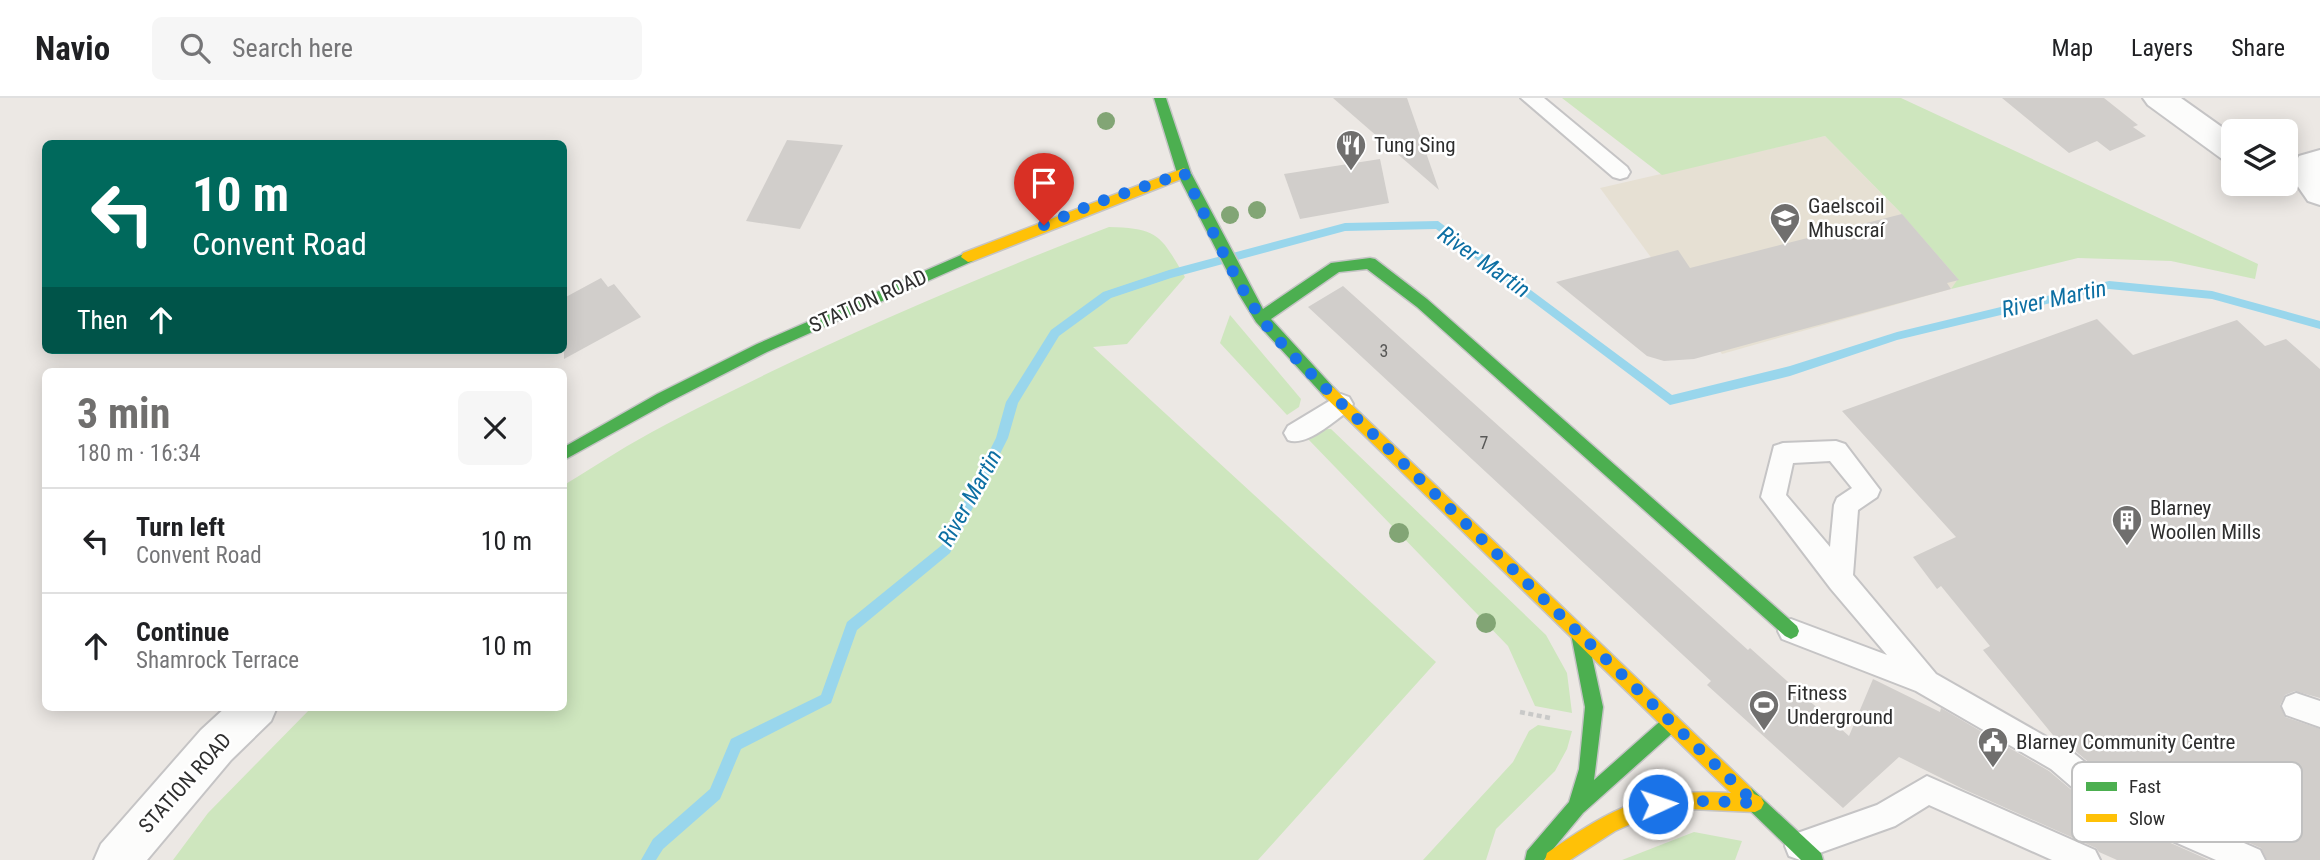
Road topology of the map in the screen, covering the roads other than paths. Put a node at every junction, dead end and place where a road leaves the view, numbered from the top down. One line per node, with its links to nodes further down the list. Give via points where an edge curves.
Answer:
1 (1160, 98): 6 (street)
2 (1531, 98): 5 (lane)
3 (2159, 98): 4 (street)
4 (2221, 141)
5 (1620, 172)
6 (1184, 173): 7 (street); 10 (street, STATION ROAD, via 1093,204 848,308 622,418)
7 (1261, 318): 8 (street); 12 (street, via 1336,267 1370,263 1422,303)
8 (1341, 404): 9 (lane); 13 (street)
9 (1296, 433)
10 (567, 452)
11 (1840, 581): 11 (lane, via 1773,497 1783,453 1836,451 1868,490 1846,505); 14 (lane)
12 (1791, 631): 14 (lane)
13 (1579, 634): 16 (street); 19 (street, via 1594,708 1588,769)
14 (1926, 683): 17 (lane)
15 (252, 711): 22 (street, STATION ROAD, via 216,745)
16 (1671, 723): 18 (street); 19 (street)
17 (2072, 769)
18 (1755, 803): 21 (street); 24 (street, via 1658,804 1615,821)
19 (1577, 807): 23 (street)
20 (2209, 842): 26 (lane)
21 (1807, 853): 25 (lane, via 1927,790)
22 (117, 860)
23 (1533, 860)
24 (1554, 860)
25 (2085, 860)
26 (2250, 860)

